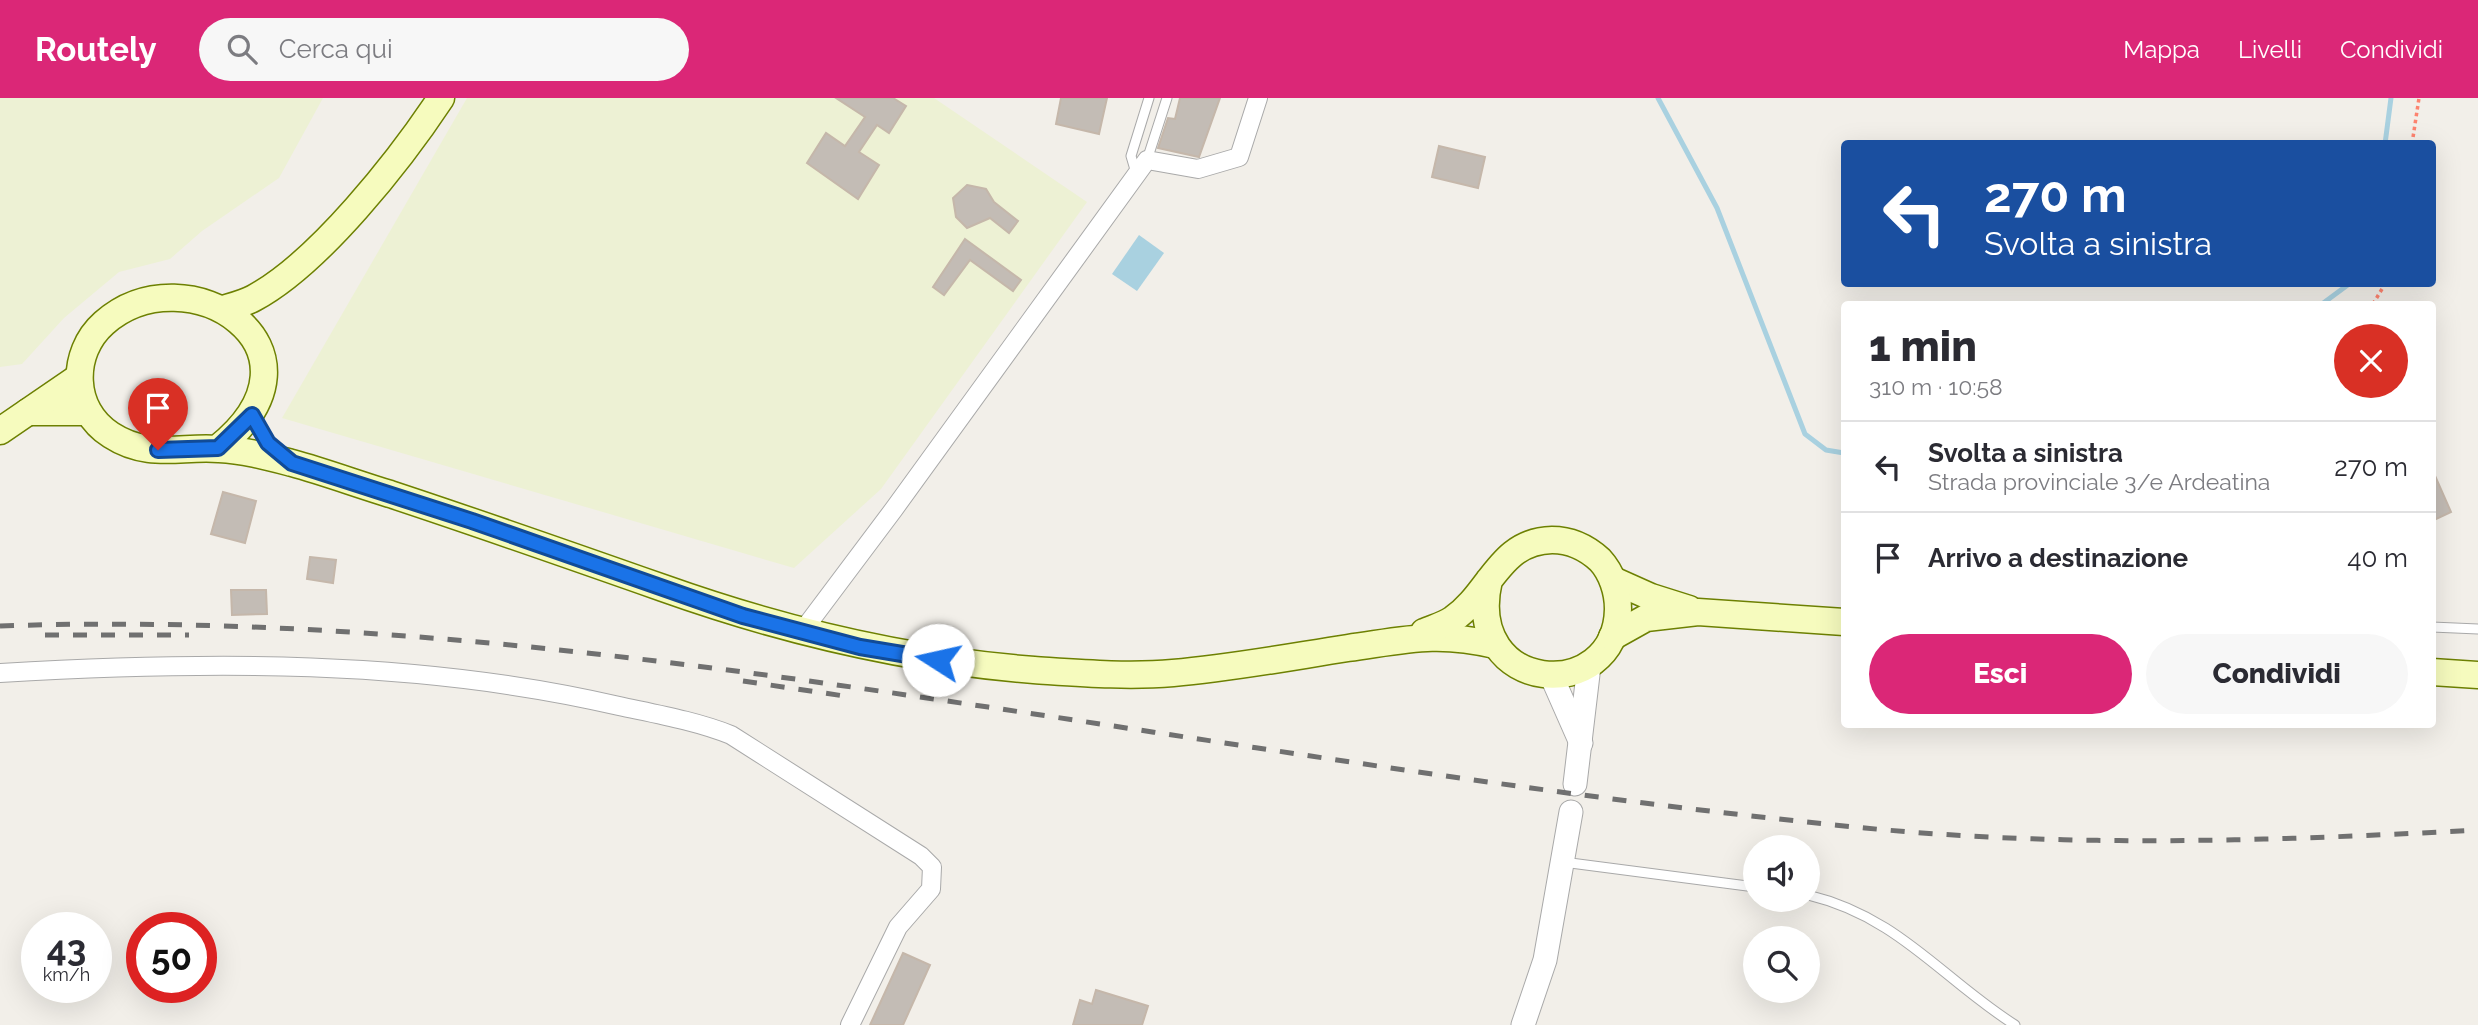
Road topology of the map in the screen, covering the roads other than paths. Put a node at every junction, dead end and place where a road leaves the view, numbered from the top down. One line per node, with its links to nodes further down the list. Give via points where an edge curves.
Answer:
1 (441, 98): 7 (main road, via 371,189)
2 (1149, 98): 6 (lane, via 1132,156)
3 (1167, 98): 5 (lane)
4 (1258, 98): 5 (street, via 1239,157 1198,169)
5 (1147, 160): 6 (street)
6 (1136, 175): 23 (street)
7 (285, 278): 8 (main road, via 253,299); 9 (main road, via 265,314)
8 (223, 309): 9 (main road, via 246,326); 10 (main road, via 173,300 123,310 107,320 87,344)
9 (259, 344): 13 (main road, via 263,379)
10 (79, 377): 11 (main road); 12 (main road)
11 (28, 411): 12 (main road); 14 (main road)
12 (88, 412): 15 (main road, via 111,436 142,448 173,452)
13 (252, 415): 15 (main road); 16 (main road, via 268,443)
14 (0, 431)
15 (218, 448): 16 (main road)
16 (292, 463): 23 (main road)
17 (1489, 580): 18 (main road, via 1518,547 1562,540 1583,547 1601,561); 24 (main road, via 1454,619); 26 (main road, via 1483,602)
18 (1613, 580): 19 (main road); 25 (main road, via 1618,616)
19 (1698, 612): 20 (main road); 25 (main road, via 1646,618)
20 (1841, 622)
21 (2436, 627): 22 (lane)
22 (2478, 629)
23 (801, 632): 24 (main road, via 964,664 1101,675 1203,670)
24 (1416, 636): 26 (main road, via 1458,637)
25 (1612, 637): 27 (main road)
26 (1495, 645): 30 (main road, via 1520,666)
27 (1589, 666): 30 (main road); 32 (street)
28 (2436, 672): 31 (main road)
29 (0, 673): 38 (street, via 102,667 332,667 541,688 725,733 756,748 932,867 931,889 898,927)
30 (1551, 675): 32 (street)
31 (2478, 675)
32 (1581, 743): 33 (street)
33 (1575, 784)
34 (1571, 812): 35 (street)
35 (1563, 862): 36 (lane); 39 (street, via 1545,960)
36 (1743, 885)
37 (1820, 899): 40 (lane, via 1865,914 1894,930)
38 (849, 1025)
39 (1523, 1025)
40 (2015, 1025)

